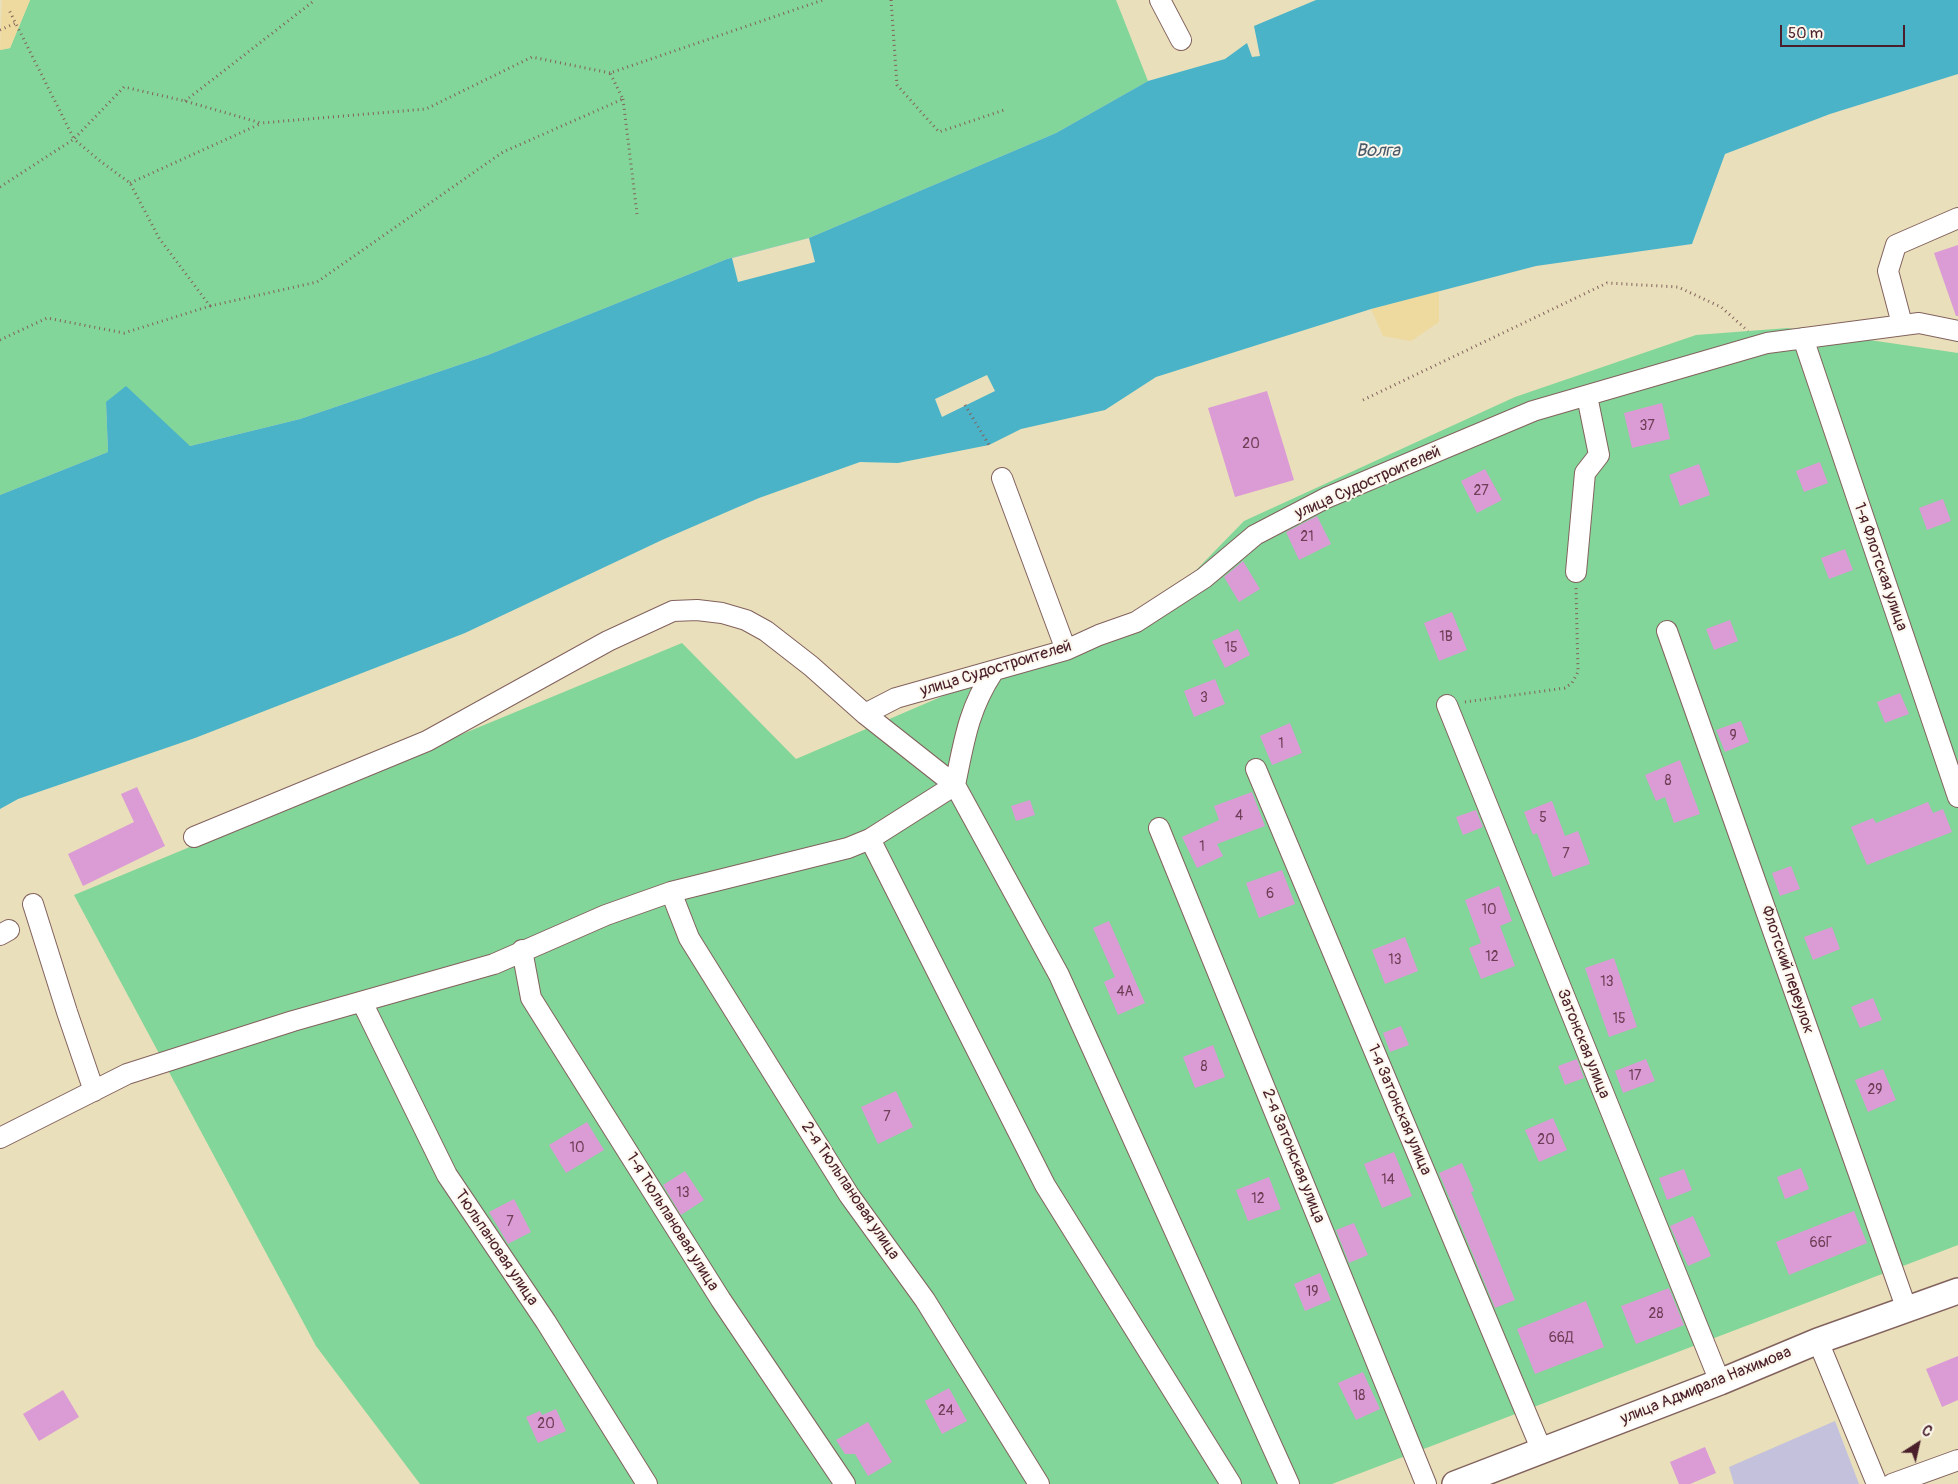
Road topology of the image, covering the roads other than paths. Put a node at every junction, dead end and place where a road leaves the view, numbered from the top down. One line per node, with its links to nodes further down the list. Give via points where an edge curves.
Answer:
1 (1160, 0): 2 (street)
2 (1181, 40)
3 (1958, 218): 4 (street, via 1896,246 1888,271)
4 (1902, 324): 5 (street, улица Судостроителей, via 1919,323); 6 (street, улица Судостроителей)
5 (1958, 331)
6 (1803, 338): 7 (street, улица Судостроителей, via 1764,344); 17 (street, 1-я Флотская улица)
7 (1587, 396): 9 (street, via 1599,455 1585,473); 11 (street, улица Судостроителей, via 1533,411 1326,498 1255,535 1204,578 1136,622)
8 (1002, 478): 11 (street)
9 (1576, 572)
10 (1667, 631): 28 (street, Флотский переулок)
11 (1066, 650): 12 (street, улица Судостроителей)
12 (993, 672): 14 (street, улица Судостроителей, via 896,698); 16 (street, via 970,716)
13 (1447, 705): 30 (street, Затонская улица)
14 (865, 714): 16 (street); 19 (street, via 811,666 746,620 697,610 673,612 608,641 427,741)
15 (1256, 769): 31 (street, 1-я Затонская улица)
16 (955, 785): 20 (street); 38 (street, via 1059,975)
17 (1958, 797)
18 (1159, 828): 39 (street, 2-я Затонская улица)
19 (194, 837)
20 (870, 840): 21 (street); 37 (street, via 1045,1185)
21 (672, 892): 23 (street); 36 (street, 2-я Тюльпановая улица, via 689,938 715,980 849,1195 925,1300)
22 (33, 904): 25 (street)
23 (522, 950): 24 (street, via 494,964); 35 (street, 1-я Тюльпановая улица, via 531,998 721,1300)
24 (362, 1002): 25 (street, via 127,1074); 34 (street, Тюльпановая улица, via 447,1175 546,1322)
25 (94, 1091): 26 (street)
26 (0, 1138)
27 (1958, 1291): 28 (main road, улица Адмирала Нахимова)
28 (1908, 1310): 29 (main road, улица Адмирала Нахимова)
29 (1818, 1341): 30 (main road, улица Адмирала Нахимова); 41 (street)
30 (1720, 1382): 31 (main road, улица Адмирала Нахимова)
31 (1542, 1451): 33 (main road, улица Адмирала Нахимова)
32 (1958, 1460): 42 (street)
33 (1482, 1480): 40 (main road, улица Адмирала Нахимова)
34 (647, 1484)
35 (845, 1484)
36 (1039, 1484)
37 (1231, 1484)
38 (1289, 1484)
39 (1426, 1484)
40 (1455, 1484)
41 (1877, 1484)
42 (1892, 1484)

